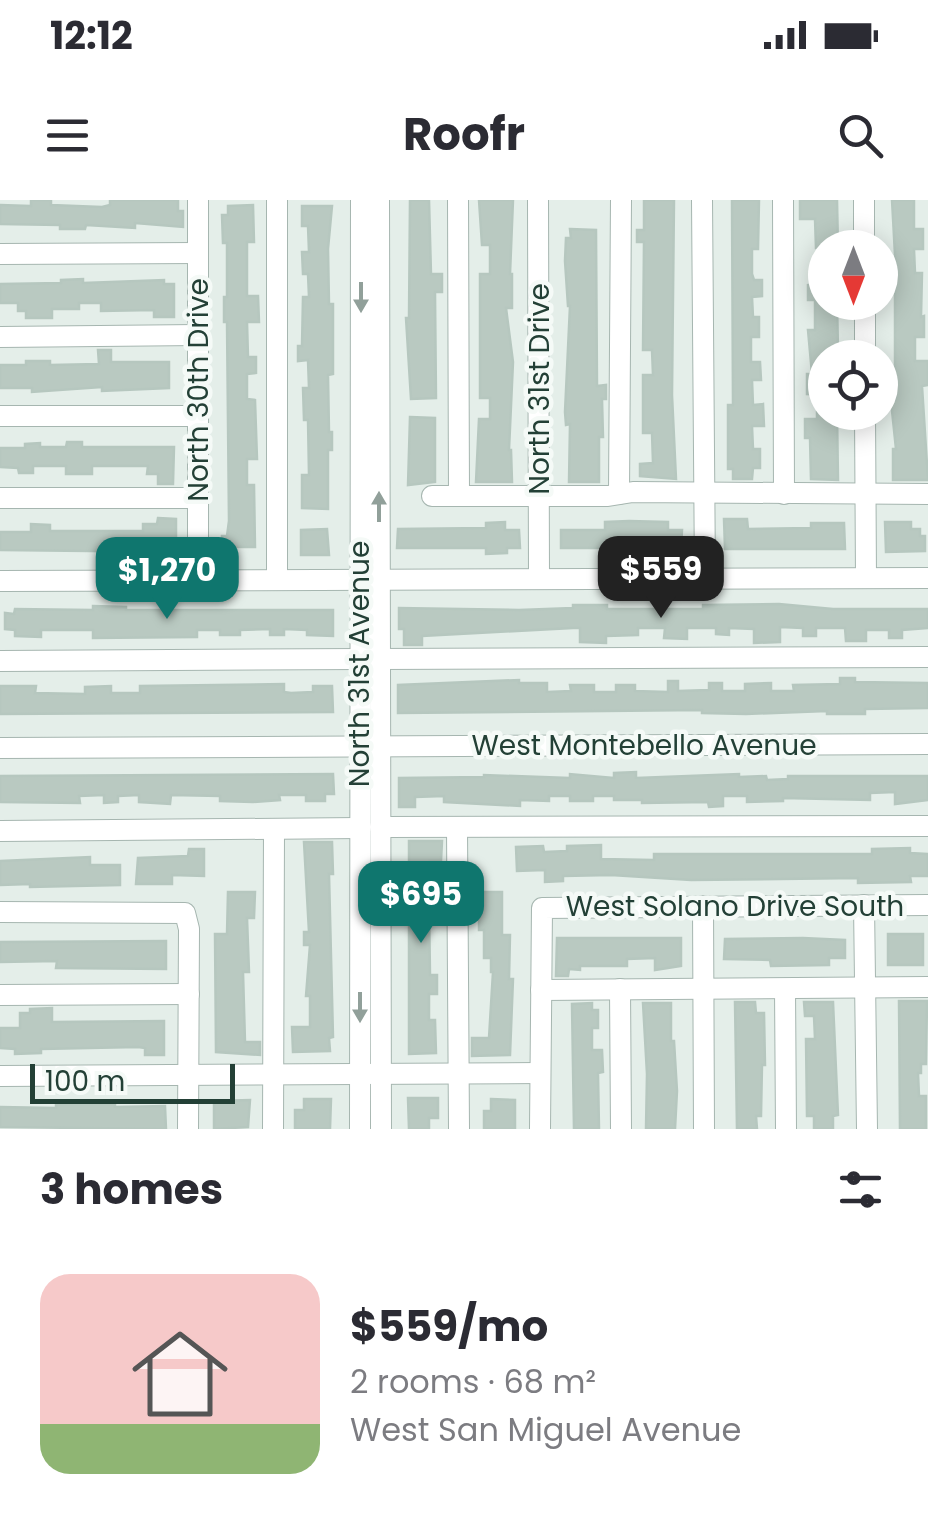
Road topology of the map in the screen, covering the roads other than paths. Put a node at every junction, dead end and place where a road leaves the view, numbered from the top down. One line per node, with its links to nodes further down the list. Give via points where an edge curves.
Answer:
1 (198, 200): 12 (street, North 30th Drive)
2 (277, 200): 35 (street)
3 (361, 200): 16 (street, North 31st Avenue, one-way to 16)
4 (379, 200): 16 (street, North 31st Avenue)
5 (458, 200): 24 (street)
6 (538, 200): 27 (street, North 31st Drive)
7 (621, 200): 20 (street)
8 (702, 200): 25 (street)
9 (783, 200): 21 (street)
10 (864, 200): 11 (street)
11 (864, 230)
12 (198, 253): 13 (street); 14 (street, North 30th Drive)
13 (0, 254)
14 (198, 335): 15 (street); 18 (street, North 30th Drive)
15 (0, 337)
16 (370, 348): 36 (street, North 31st Avenue)
17 (0, 416): 18 (street)
18 (198, 416): 29 (street, North 30th Drive)
19 (865, 430): 22 (street)
20 (620, 494): 25 (street); 27 (street)
21 (784, 494): 22 (street); 25 (street)
22 (866, 494): 23 (street); 32 (street)
23 (928, 494)
24 (459, 495): 26 (street); 27 (street)
25 (704, 495): 31 (street)
26 (432, 496)
27 (539, 496): 30 (street, North 31st Drive)
28 (0, 498): 29 (street)
29 (198, 498): 34 (street, North 30th Drive)
30 (539, 578): 31 (street); 36 (street)
31 (705, 578): 32 (street)
32 (866, 578): 33 (street)
33 (928, 578)
34 (198, 580): 35 (street); 37 (street)
35 (277, 580): 36 (street)
36 (369, 580): 39 (street, North 31st Avenue)
37 (0, 581)
38 (928, 657): 39 (street)
39 (369, 659): 40 (street); 42 (street, North 31st Avenue)
40 (0, 661)
41 (928, 744): 42 (street, West Montebello Avenue)
42 (370, 746): 43 (street, West Montebello Avenue); 45 (street, North 31st Avenue)
43 (0, 748)
44 (928, 826): 46 (street)
45 (369, 828): 46 (street); 47 (street); 61 (street, North 31st Avenue)
46 (458, 828): 62 (street)
47 (274, 830): 48 (street); 65 (street)
48 (0, 831)
49 (864, 905): 50 (street, West Solano Drive South); 51 (street, West Solano Drive South); 55 (street)
50 (928, 905)
51 (703, 906): 54 (street); 57 (street, West Solano Drive South, via 542,908)
52 (0, 912): 59 (street, via 186,913)
53 (928, 987): 55 (street)
54 (703, 988): 56 (street); 58 (street); 74 (street)
55 (865, 988): 58 (street); 76 (street)
56 (620, 989): 57 (street); 73 (street)
57 (541, 990): 63 (street)
58 (785, 990): 75 (street)
59 (189, 994): 60 (street); 64 (street)
60 (0, 995)
61 (370, 1074): 62 (street); 65 (street); 69 (street, North 31st Avenue); 70 (street, North 31st Avenue)
62 (458, 1074): 63 (street); 71 (street)
63 (540, 1074): 72 (street)
64 (188, 1075): 65 (street); 66 (street); 67 (street)
65 (274, 1075): 68 (street)
66 (0, 1076)
67 (188, 1129)
68 (273, 1129)
69 (360, 1129)
70 (380, 1129)
71 (459, 1129)
72 (540, 1129)
73 (621, 1129)
74 (704, 1129)
75 (786, 1129)
76 (867, 1129)

